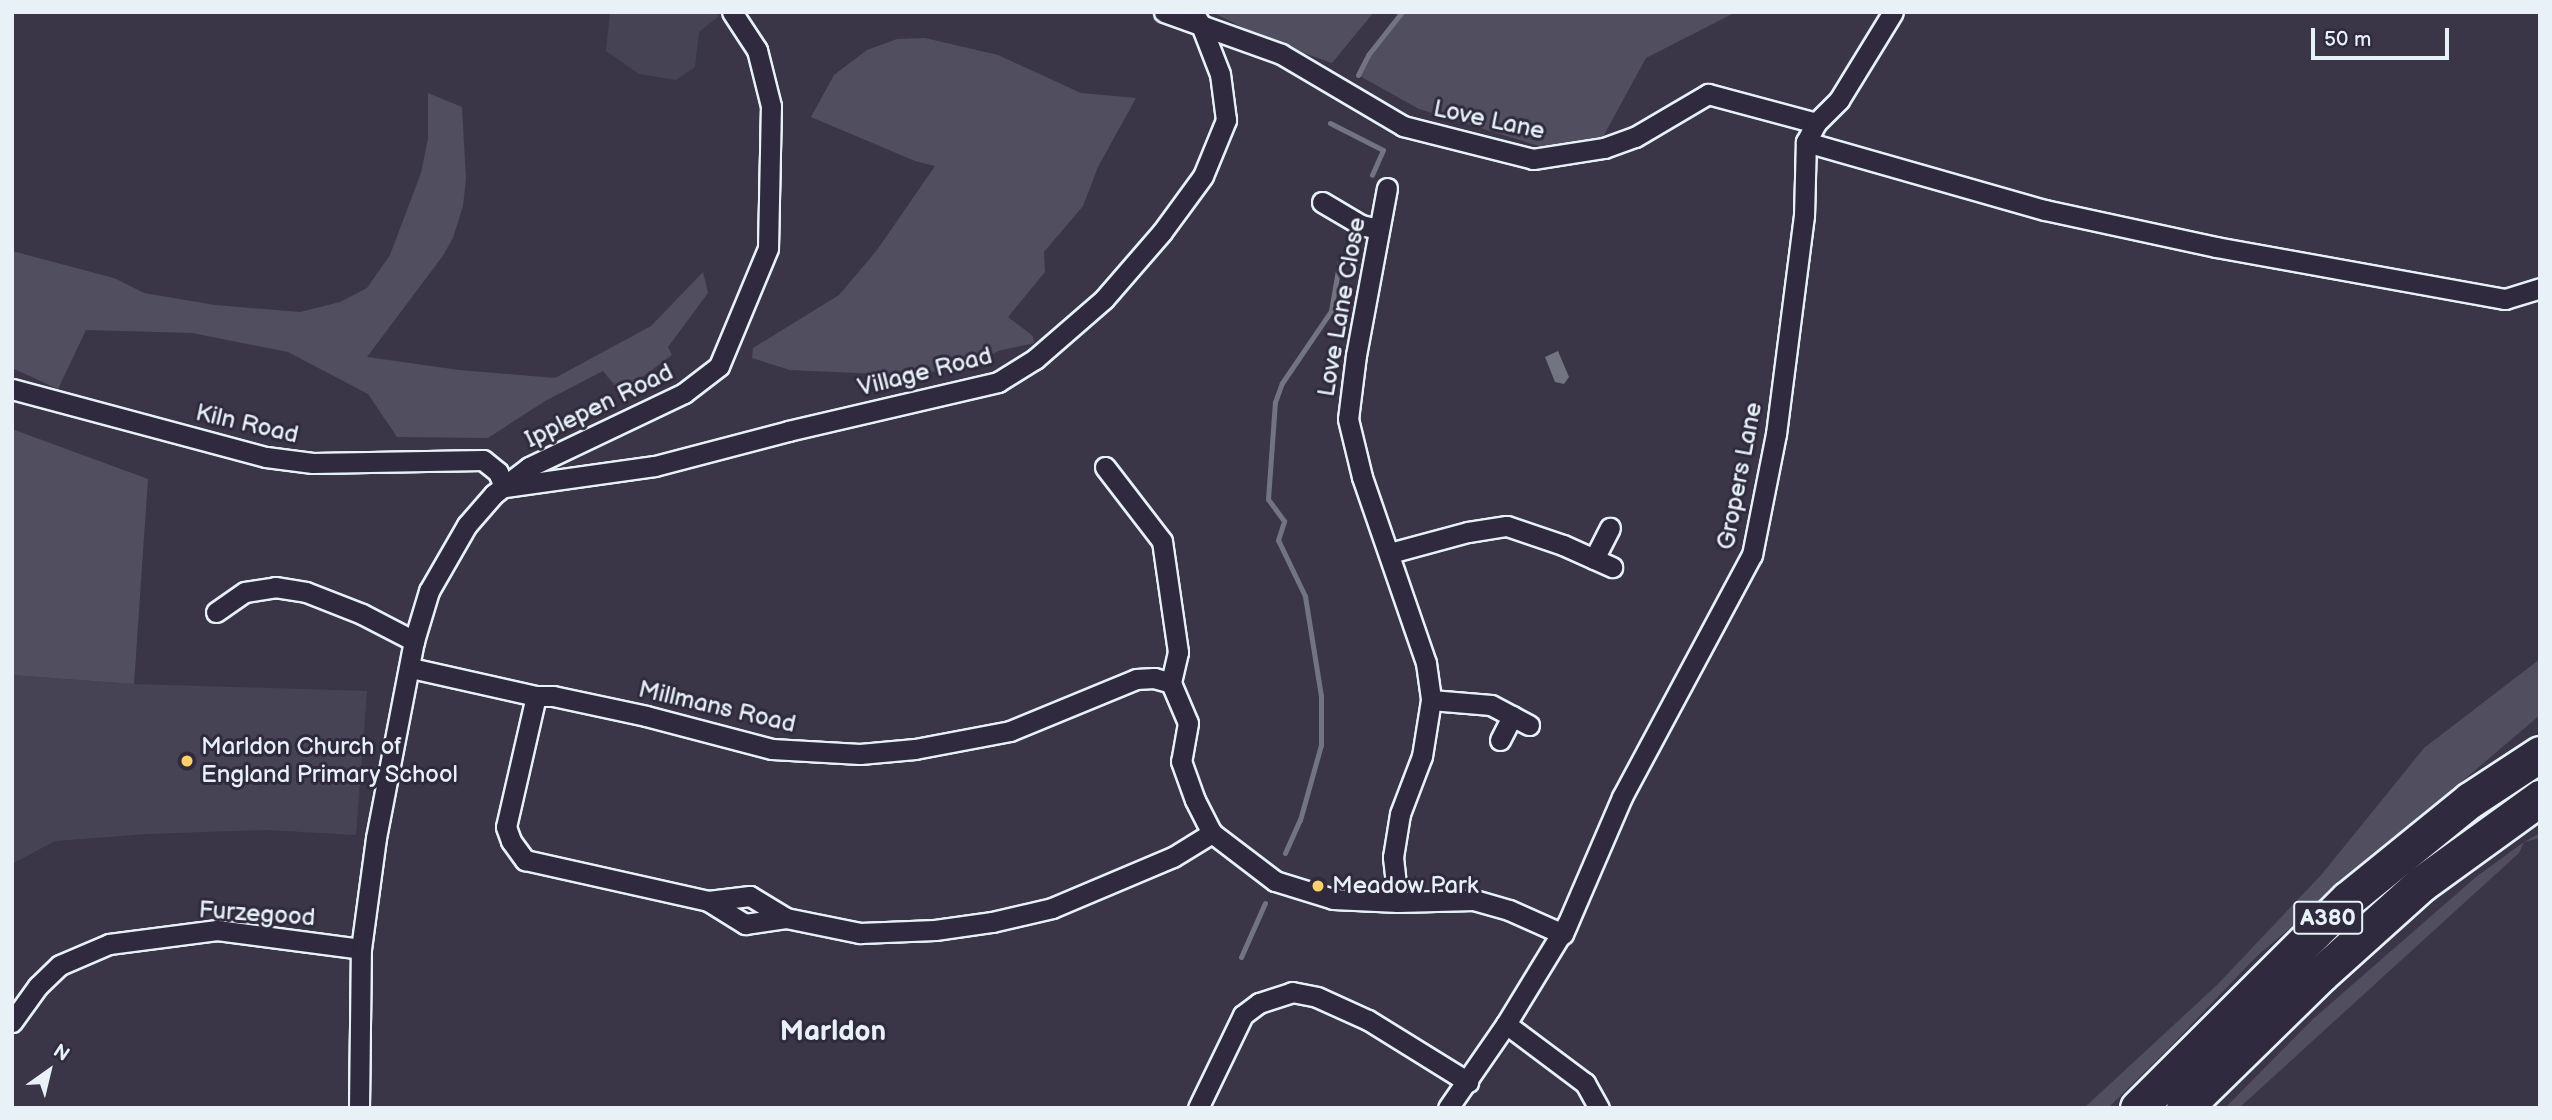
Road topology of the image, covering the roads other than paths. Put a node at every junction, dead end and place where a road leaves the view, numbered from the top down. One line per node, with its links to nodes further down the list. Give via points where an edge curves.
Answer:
1 (732, 12): 13 (street, Ipplepen Road, via 757,50 771,106 771,193 768,248 719,366 684,393 529,467)
2 (1164, 12): 4 (street, Love Lane)
3 (1893, 12): 5 (street, Gropers Lane, via 1839,100)
4 (1197, 18): 5 (street, Love Lane, via 1282,54 1403,126 1533,159 1604,148 1635,137 1708,94); 13 (street, Village Road, via 1220,74 1226,120 1203,176 1104,299 1035,359 998,382 655,466)
5 (1816, 123): 6 (street, Gropers Lane)
6 (1805, 142): 10 (street, via 2045,210 2216,247 2505,299); 28 (street, Gropers Lane, via 1804,216 1776,434 1752,555 1622,797)
7 (1387, 188): 9 (street, Love Lane Close)
8 (1322, 202): 9 (street, via 1361,225)
9 (1379, 229): 15 (street, Love Lane Close, via 1348,419 1362,477)
10 (2540, 288)
11 (12, 389): 13 (street, Kiln Road, via 266,457 313,463 483,460 498,472)
12 (1105, 467): 19 (street, via 1162,541 1178,652)
13 (504, 487): 17 (street, Ipplepen Road, via 467,526 429,591)
14 (1610, 528): 15 (street, via 1603,563 1507,526)
15 (1390, 553): 21 (street, via 1426,663)
16 (215, 612): 17 (street, via 244,592 275,587 306,592)
17 (414, 641): 18 (street, Ipplepen Road)
18 (411, 667): 20 (street, Millmans Road); 29 (street, Ipplepen Road, via 376,838)
19 (1171, 684): 20 (street, Millmans Road, via 1154,678 1136,680 1010,731 860,754 772,749 646,716); 25 (street, via 1188,723 1181,761)
20 (536, 696): 25 (street, via 506,827 525,860 708,901 745,923 786,918 860,933 992,922 1052,908 1113,885)
21 (1431, 700): 22 (street, via 1491,705 1521,720); 27 (street, via 1422,755 1400,814 1393,857)
22 (1500, 740)
23 (2540, 754): 37 (highway, A380, via 2462,806 2348,900)
24 (2540, 798): 38 (highway, A380, via 2404,899)
25 (1212, 833): 27 (street, via 1275,881 1333,899)
26 (1589, 879): 28 (street)
27 (1398, 902): 28 (street, via 1474,900)
28 (1563, 934): 31 (street)
29 (361, 949): 30 (street, Furzegood, via 217,930 109,944 60,965); 33 (street, Ipplepen Road)
30 (12, 1022)
31 (1507, 1024): 32 (street); 36 (street, via 1585,1083)
32 (1468, 1082): 34 (street, via 1368,1020 1317,997 1292,992 1259,1003 1243,1015); 35 (street)
33 (359, 1108)
34 (1198, 1108)
35 (1448, 1108)
36 (1599, 1108)
37 (2138, 1108)
38 (2185, 1108)

